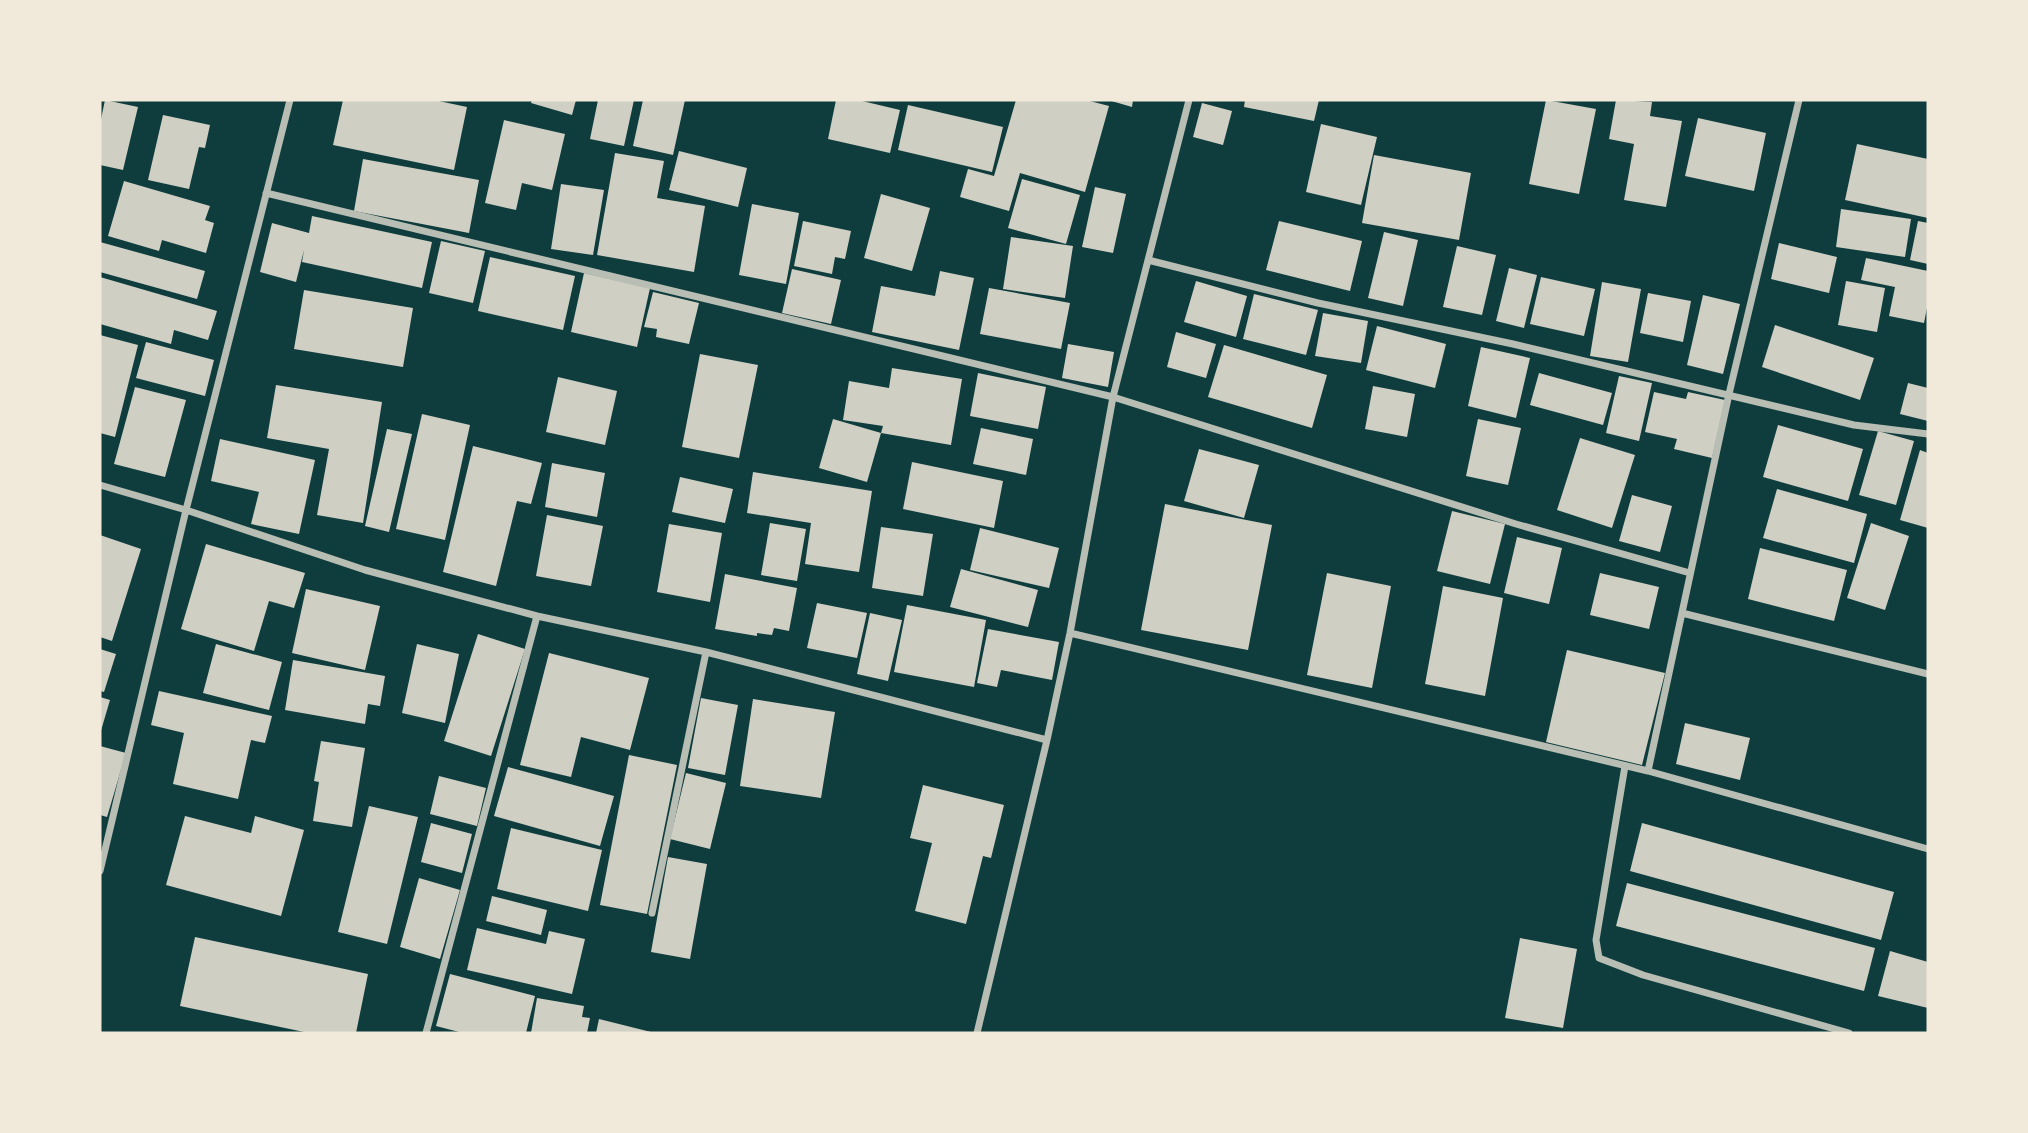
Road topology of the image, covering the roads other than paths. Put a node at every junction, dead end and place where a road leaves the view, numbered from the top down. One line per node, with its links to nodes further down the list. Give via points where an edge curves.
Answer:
1 (290, 100): 4 (street)
2 (1189, 100): 5 (street)
3 (1799, 100): 6 (street)
4 (266, 193): 7 (street); 10 (street)
5 (1148, 260): 6 (street, via 1318,303); 7 (street)
6 (1729, 394): 8 (street, via 1854,425); 11 (street)
7 (1113, 397): 11 (street, via 1516,524); 14 (street)
8 (1928, 434)
9 (100, 485): 10 (street)
10 (186, 510): 13 (street, via 365,570); 21 (street)
11 (1690, 573): 12 (street)
12 (1682, 613): 16 (street); 19 (street)
13 (537, 616): 15 (street); 23 (street)
14 (1070, 634): 17 (street); 18 (street)
15 (706, 652): 17 (street); 22 (street)
16 (1928, 674)
17 (1047, 740): 24 (street)
18 (1625, 766): 19 (street); 25 (street, via 1597,930 1599,958 1643,975)
19 (1648, 771): 20 (street)
20 (1928, 849)
21 (100, 871)
22 (652, 913)
23 (426, 1033)
24 (976, 1033)
25 (1849, 1033)

